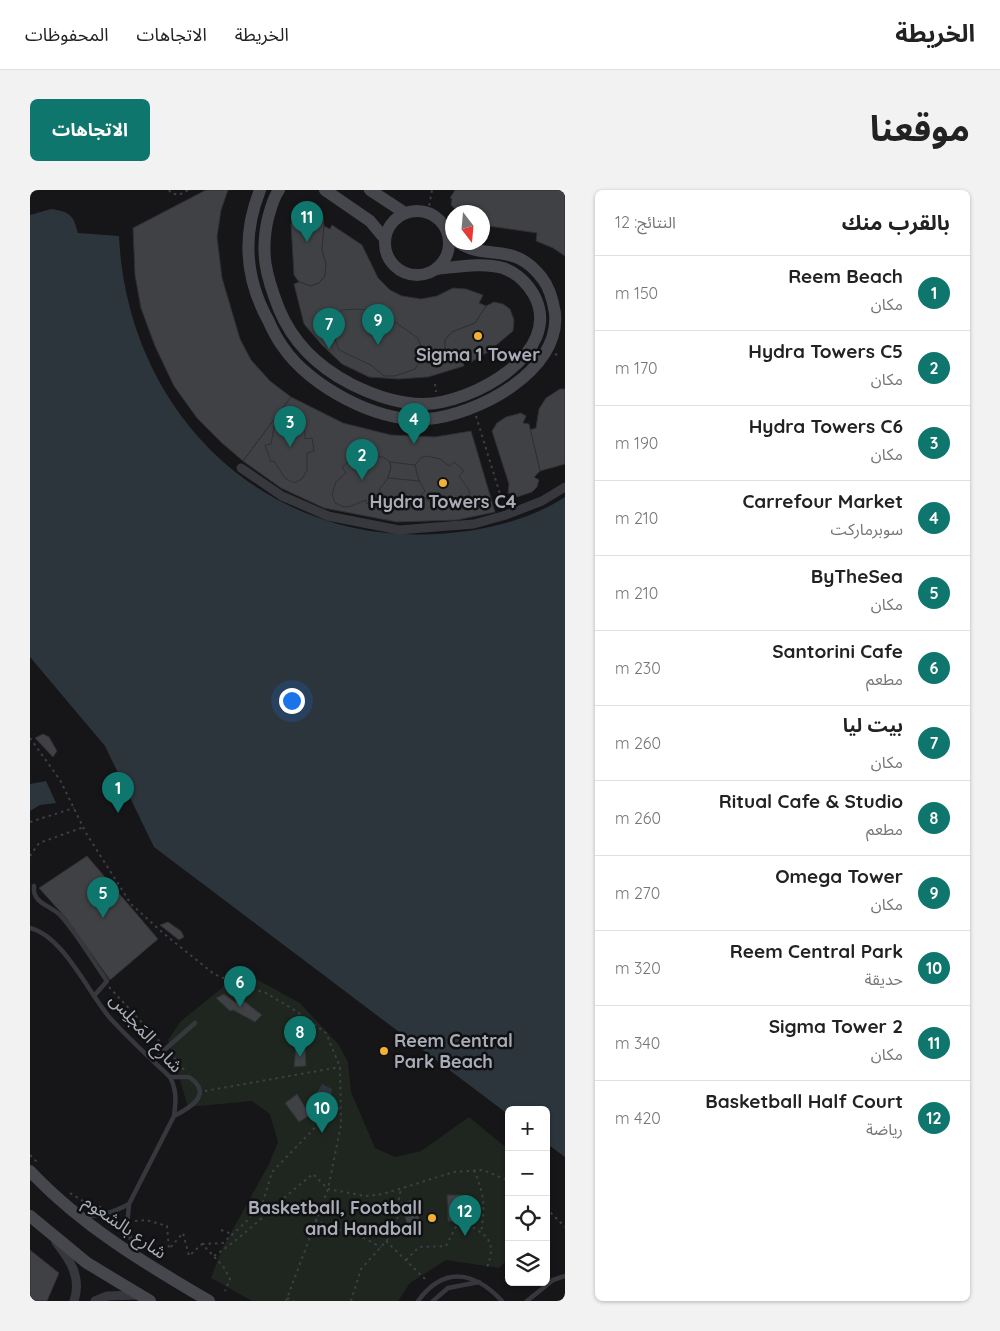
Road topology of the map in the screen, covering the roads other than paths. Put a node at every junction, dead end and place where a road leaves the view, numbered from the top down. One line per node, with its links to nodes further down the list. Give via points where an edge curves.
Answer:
1 (260, 190): 9 (street, via 247,239 250,276 268,322 283,348 297,362 340,395 389,415 426,419 473,406 508,388 538,365 551,342 554,305 542,278 526,262 510,254)
2 (279, 190): 10 (street, via 270,209 263,256 280,311 296,340 308,353 361,388 408,403 442,402 488,385 511,369 532,347 540,314 536,299 523,280 503,268 488,266)
3 (325, 190): 7 (street, via 370,221)
4 (370, 190): 5 (street)
5 (405, 212): 6 (street, via 428,212); 7 (street, via 392,223)
6 (445, 227)
7 (384, 239): 10 (street, via 389,259 405,273 426,274)
8 (448, 250): 10 (street)
9 (480, 250)
10 (436, 269)
11 (242, 468): 12 (street, via 282,496 328,516 399,530 474,524 506,515)
12 (565, 487)
13 (34, 886): 15 (lane, via 33,894 37,900 60,915 107,981)
14 (30, 928): 15 (lane, شارع المَجلِس, via 42,931 54,942)
15 (94, 996): 17 (lane, شارع المَجلِس)
16 (195, 1023): 17 (lane)
17 (153, 1060): 18 (lane, شارع المَجلِس)
18 (170, 1078): 19 (lane, شارع المَجلِس, via 175,1088); 19 (lane, via 189,1078 199,1092 194,1106)
19 (174, 1116): 21 (lane, شارع المَجلِس)
20 (36, 1169): 22 (street, شارع بالشعوم)
21 (129, 1204): 22 (lane, via 98,1216); 25 (lane, شارع المَجلِس, via 127,1228)
22 (75, 1214): 25 (street, شارع بالشعوم)
23 (30, 1216): 24 (street)
24 (48, 1232): 28 (street); 31 (street, via 74,1267 77,1282)
25 (140, 1261): 33 (street, شارع بالشعوم)
26 (565, 1276): 36 (lane, via 553,1280)
27 (480, 1282): 30 (lane); 34 (lane, via 466,1276 454,1276 429,1288); 35 (lane, via 448,1288)
28 (121, 1290): 29 (street); 32 (street)
29 (145, 1298)
30 (499, 1300)
31 (74, 1301)
32 (95, 1301)
33 (208, 1301)
34 (418, 1301)
35 (433, 1301)
36 (527, 1301)

